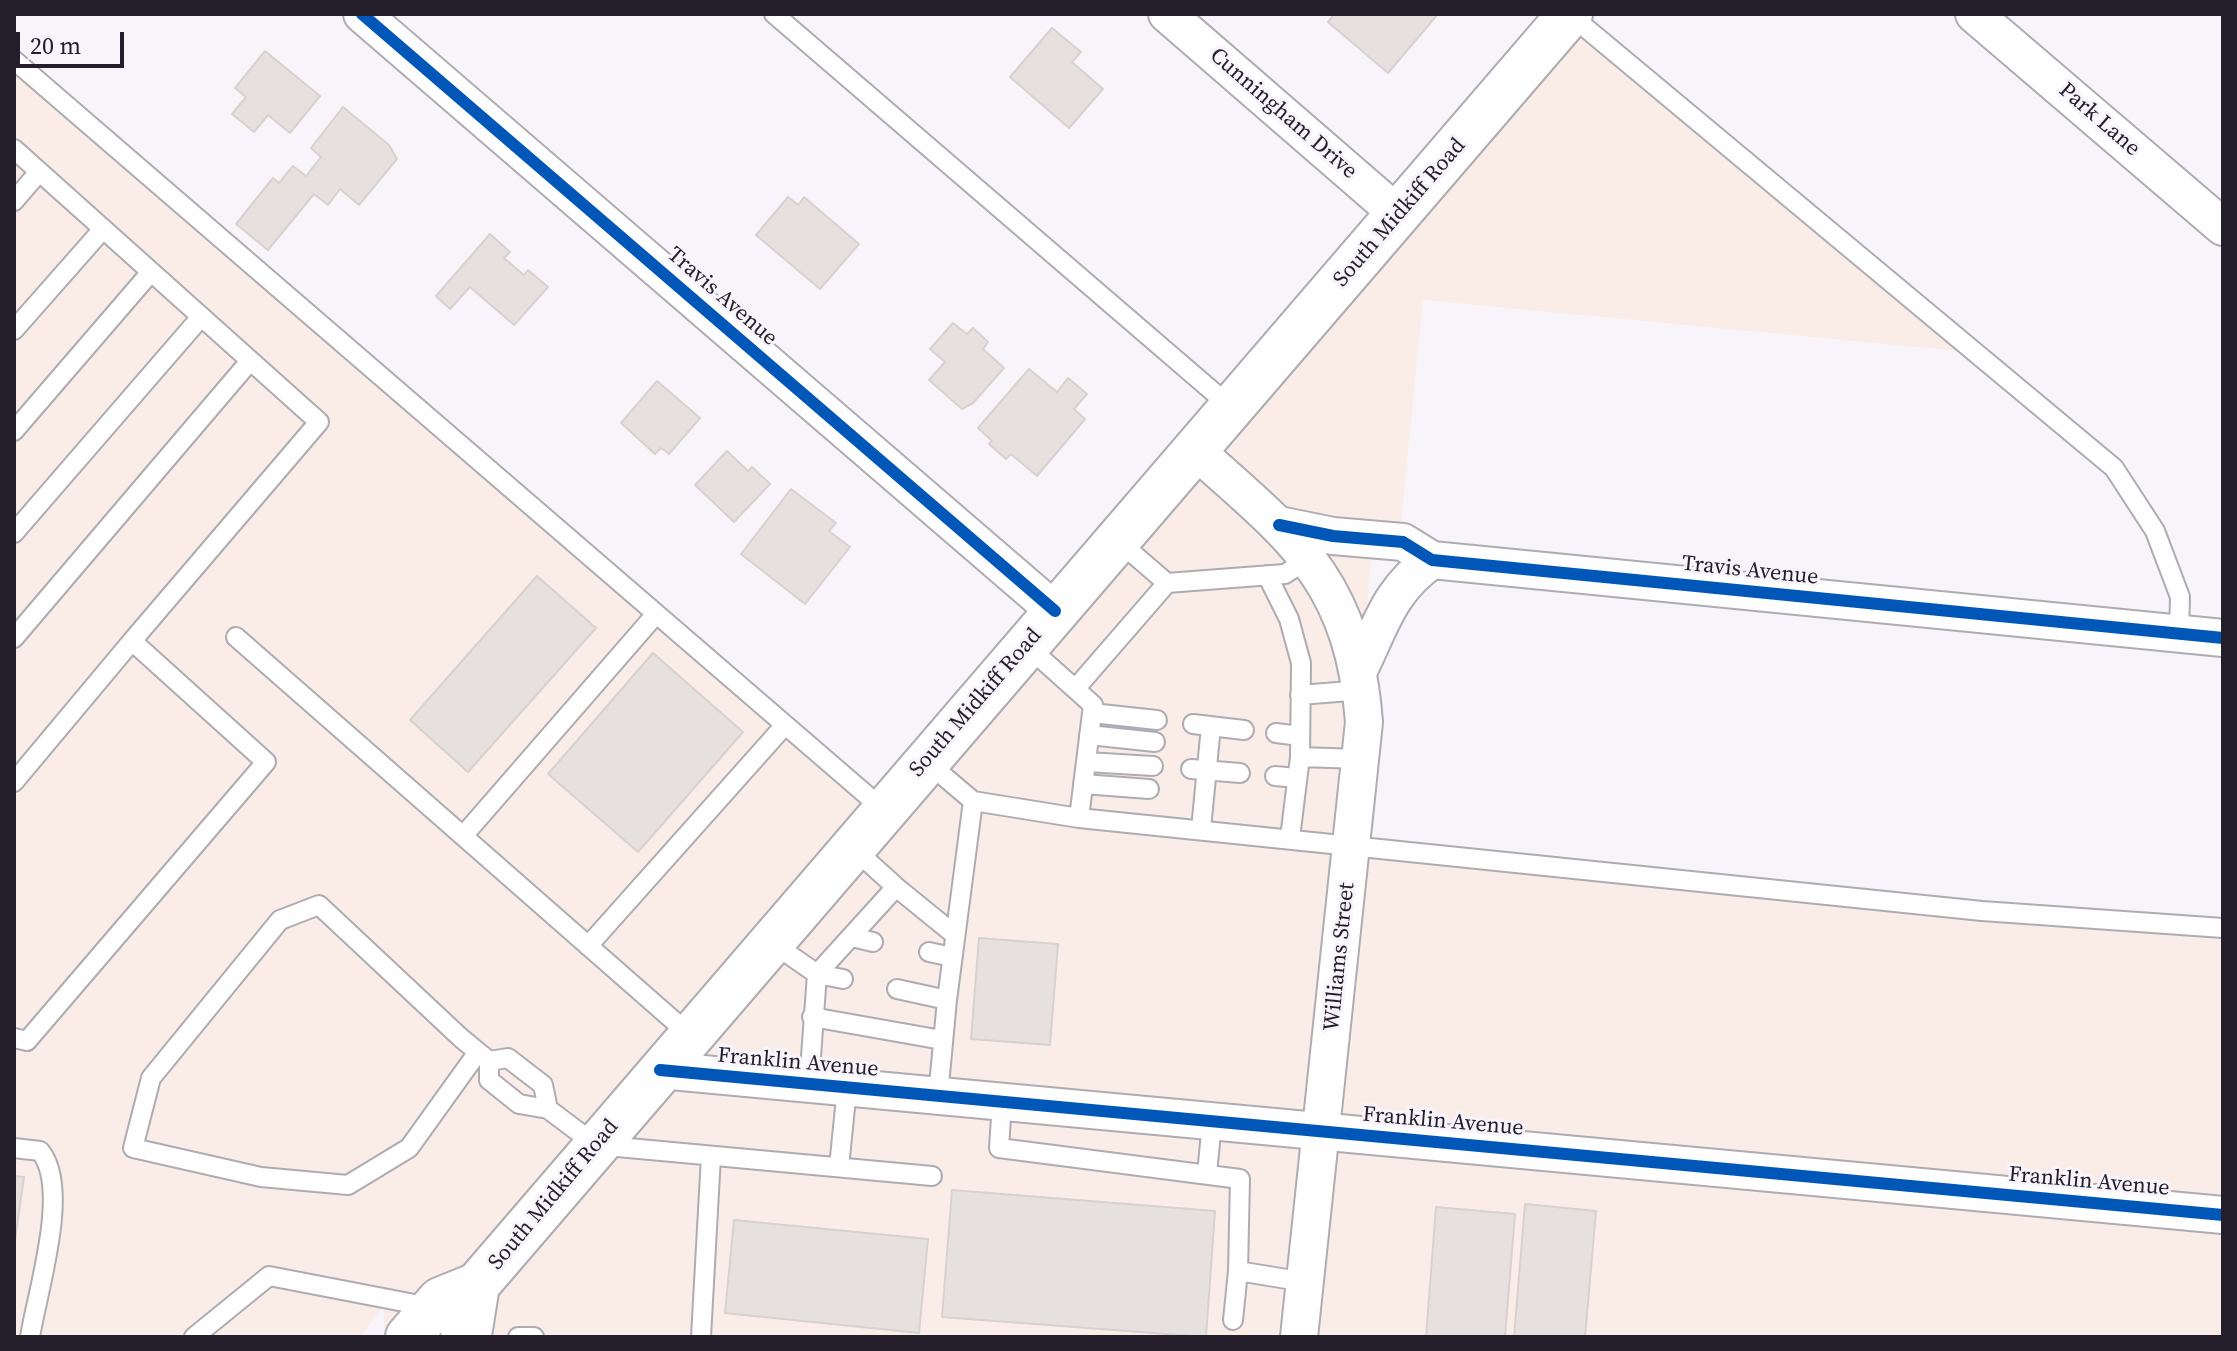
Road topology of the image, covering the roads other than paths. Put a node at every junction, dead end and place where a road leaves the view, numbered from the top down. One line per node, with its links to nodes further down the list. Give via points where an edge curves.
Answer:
1 (362, 14): 27 (street, Travis Avenue)
2 (774, 14): 17 (lane)
3 (1167, 14): 10 (street, Cunningham Drive)
4 (1570, 14): 10 (main road, South Midkiff Road); 29 (lane, via 2114,468 2155,531 2180,597)
5 (1974, 14): 11 (street, Park Lane)
6 (14, 60): 28 (lane)
7 (14, 149): 8 (lane)
8 (39, 172): 9 (lane); 12 (lane)
9 (14, 201)
10 (1399, 215): 17 (main road, South Midkiff Road)
11 (2223, 227)
12 (103, 229): 13 (lane); 15 (lane)
13 (151, 272): 14 (lane); 18 (lane)
14 (201, 317): 16 (lane); 21 (lane)
15 (14, 330)
16 (250, 361): 31 (lane); 33 (lane, via 319,422)
17 (1232, 408): 19 (main road, South Midkiff Road)
18 (14, 431)
19 (1195, 450): 20 (street); 22 (main road, South Midkiff Road)
20 (1279, 525): 23 (street, Travis Avenue, via 1403,542); 24 (street)
21 (14, 533)
22 (1117, 540): 26 (lane); 27 (main road, South Midkiff Road)
23 (1432, 560): 29 (street, Travis Avenue); 35 (street, via 1393,596)
24 (1317, 571): 25 (lane); 35 (street, Williams Street, via 1350,637)
25 (1267, 575): 26 (lane); 37 (lane, via 1289,619 1301,663)
26 (1167, 583): 36 (lane)
27 (1055, 611): 34 (main road, South Midkiff Road)
28 (656, 614): 40 (lane); 62 (lane)
29 (2179, 634): 32 (street, Travis Avenue)
30 (236, 637): 62 (lane)
31 (14, 638)
32 (2223, 638)
33 (132, 641): 55 (lane); 81 (lane, via 266,762 27,1041)
34 (1026, 645): 36 (lane); 48 (main road, South Midkiff Road)
35 (1360, 681): 37 (lane); 47 (street, Williams Street)
36 (1076, 688): 38 (lane, via 1093,705)
37 (1300, 695): 44 (lane)
38 (1092, 713): 39 (lane); 43 (lane)
39 (1157, 720)
40 (785, 725): 59 (lane); 72 (lane)
41 (1244, 730): 51 (lane, via 1202,725)
42 (1276, 733): 44 (lane)
43 (1089, 735): 45 (lane); 49 (lane)
44 (1300, 736): 46 (lane)
45 (1155, 742)
46 (1300, 757): 47 (lane); 54 (lane)
47 (1360, 759): 64 (street, Williams Street)
48 (926, 761): 58 (lane); 59 (main road, South Midkiff Road)
49 (1087, 762): 50 (lane); 56 (lane)
50 (1153, 766)
51 (1199, 770): 52 (lane); 61 (lane)
52 (1240, 773)
53 (1275, 776): 54 (lane)
54 (1297, 778): 63 (lane)
55 (14, 782)
56 (1083, 784): 57 (lane); 60 (lane)
57 (1149, 789)
58 (973, 801): 60 (lane); 68 (lane)
59 (884, 810): 65 (main road, South Midkiff Road)
60 (1079, 818): 61 (lane)
61 (1201, 829): 63 (lane)
62 (463, 836): 72 (lane)
63 (1290, 838): 64 (lane)
64 (1352, 844): 67 (lane, via 1982,911); 91 (street, Williams Street)
65 (852, 847): 66 (lane); 70 (main road, South Midkiff Road)
66 (896, 887): 68 (lane); 69 (lane)
67 (2223, 928)
68 (955, 935): 74 (lane)
69 (852, 937): 71 (lane); 75 (lane)
70 (770, 941): 75 (lane); 80 (main road, South Midkiff Road)
71 (873, 942)
72 (588, 946): 80 (lane)
73 (929, 952): 74 (lane)
74 (952, 957): 78 (lane)
75 (817, 974): 76 (lane); 79 (lane)
76 (843, 979)
77 (897, 989): 78 (lane)
78 (947, 1000): 82 (lane)
79 (812, 1017): 82 (lane); 85 (lane)
80 (690, 1035): 84 (main road, South Midkiff Road)
81 (14, 1038)
82 (942, 1040): 87 (lane)
83 (484, 1056): 83 (lane, via 319,905 280,920 151,1078 133,1148 261,1177 348,1185 409,1148); 89 (lane, via 489,1080 519,1104); 89 (lane, via 508,1058 543,1085)
84 (660, 1070): 85 (street, Franklin Avenue); 92 (main road, South Midkiff Road)
85 (809, 1084): 86 (street, Franklin Avenue)
86 (847, 1088): 87 (street, Franklin Avenue); 95 (lane)
87 (938, 1096): 88 (street, Franklin Avenue)
88 (1002, 1102): 90 (street, Franklin Avenue); 96 (lane, via 999,1148)
89 (548, 1109): 92 (lane)
90 (1212, 1122): 91 (street, Franklin Avenue); 96 (lane)
91 (1322, 1130): 98 (street, Franklin Avenue); 100 (street, Williams Street)
92 (596, 1145): 94 (lane); 102 (main road, South Midkiff Road, via 477,1285 470,1329)
93 (14, 1148): 103 (lane, via 40,1151 52,1172 52,1216)
94 (711, 1156): 95 (lane); 107 (lane)
95 (839, 1167): 97 (lane)
96 (1207, 1174): 99 (lane, via 1240,1179)
97 (932, 1176)
98 (2223, 1215)
99 (1238, 1271): 100 (lane); 101 (lane)
100 (1305, 1282): 108 (street, Williams Street)
101 (1233, 1320)
102 (435, 1327): 104 (lane, via 269,1276)
103 (30, 1337)
104 (194, 1337)
105 (518, 1337): 106 (lane)
106 (534, 1337)
107 (701, 1337)
108 (1299, 1337)

